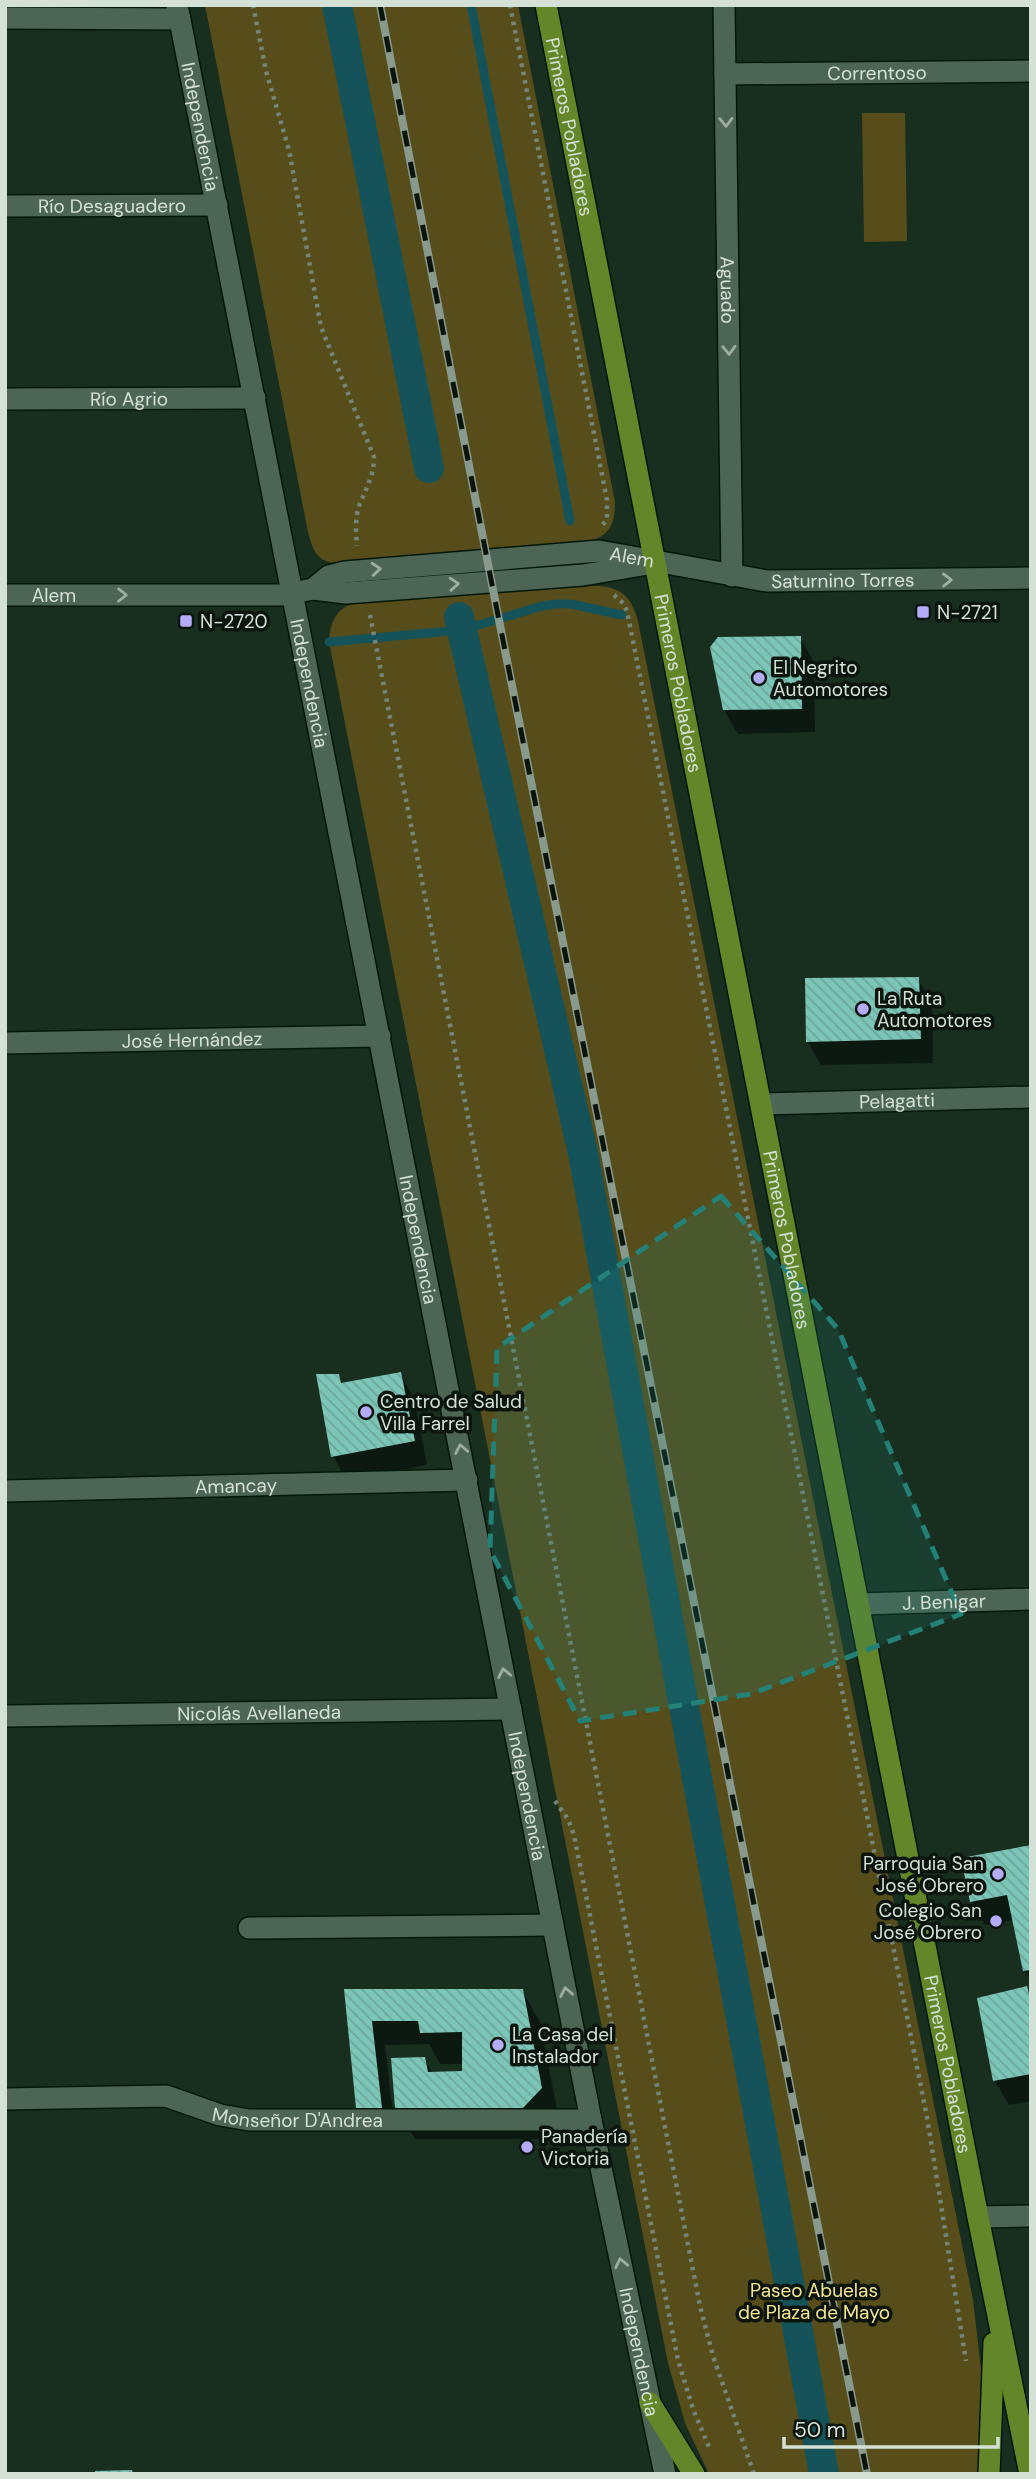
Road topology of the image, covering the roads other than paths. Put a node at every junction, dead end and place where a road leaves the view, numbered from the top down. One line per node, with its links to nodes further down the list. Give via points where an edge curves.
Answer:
1 (546, 5): 11 (main road, Primeros Pobladores)
2 (724, 5): 6 (street, Aguado)
3 (179, 12): 4 (street); 7 (street, Independencia)
4 (5, 18)
5 (1031, 71): 6 (street, Correntoso)
6 (725, 74): 12 (street, Aguado, one-way to 12)
7 (217, 205): 8 (street, Río Desaguadero); 9 (street, Independencia)
8 (5, 206)
9 (255, 398): 10 (street, Río Agrio); 14 (street, Independencia)
10 (5, 399)
11 (655, 563): 12 (street, Saturnino Torres); 14 (street, Alem, one-way to 11, via 346,593 570,576); 19 (main road, Primeros Pobladores)
12 (732, 576): 13 (street, Saturnino Torres, one-way to 13, via 783,582)
13 (1031, 578)
14 (303, 591): 15 (street, Alem, one-way to 14); 16 (street, Independencia)
15 (5, 595)
16 (380, 1036): 17 (street, José Hernández); 20 (street, Independencia, one-way to 16)
17 (5, 1043)
18 (1031, 1097): 19 (street, Pelagatti)
19 (762, 1104): 23 (main road, Primeros Pobladores)
20 (467, 1480): 21 (street, Amancay); 24 (street, Independencia, one-way to 20)
21 (5, 1491)
22 (1031, 1599): 23 (street, J. Benigar)
23 (858, 1604): 31 (main road, Primeros Pobladores)
24 (511, 1709): 25 (street, Nicolás Avellaneda); 26 (street, Independencia)
25 (5, 1716)
26 (553, 1925): 27 (street); 29 (street, Independencia, one-way to 26)
27 (249, 1928)
28 (5, 2099): 29 (street, Monseñor D'Andrea, via 166,2096 249,2120)
29 (591, 2120): 33 (street, Independencia, one-way to 29)
30 (1031, 2216): 31 (street)
31 (978, 2217): 32 (main road, Primeros Pobladores)
32 (996, 2306): 34 (main road, Primeros Pobladores); 37 (main road)
33 (650, 2403): 35 (street, Independencia); 36 (main road)
34 (1026, 2439): 38 (main road, Primeros Pobladores)
35 (665, 2474)
36 (694, 2474)
37 (989, 2474)
38 (1030, 2474)

